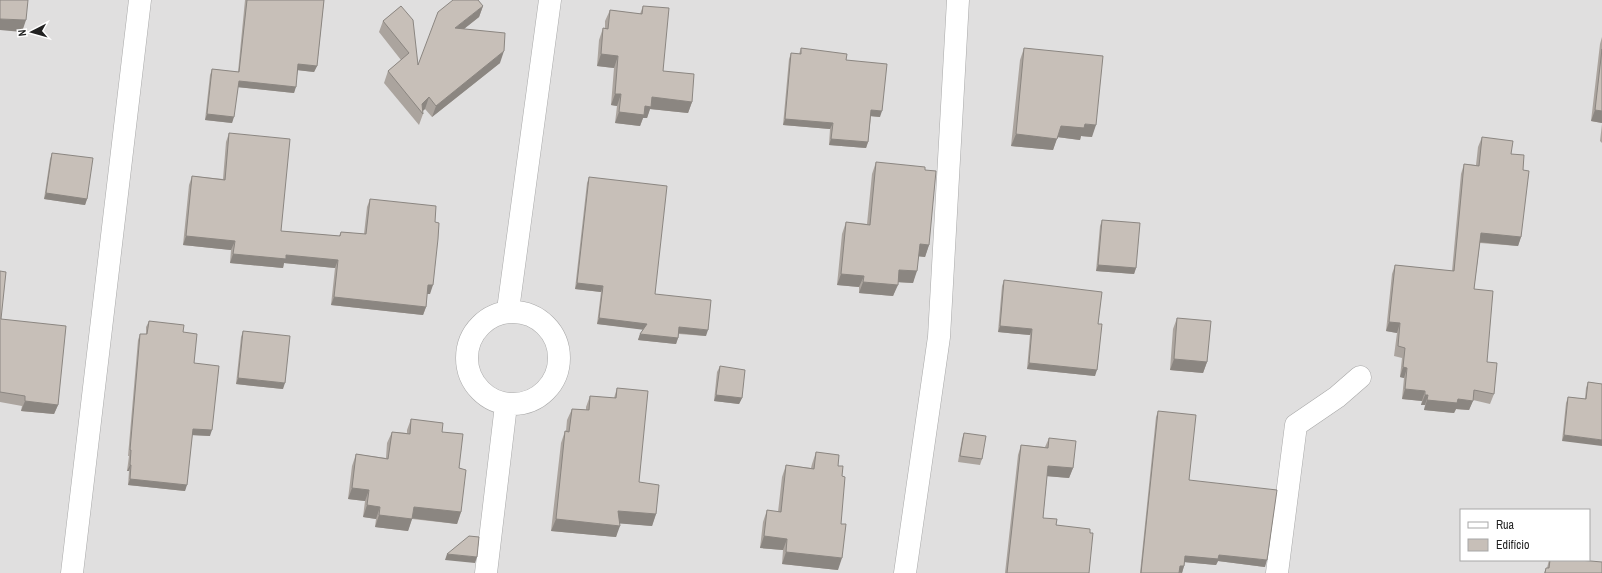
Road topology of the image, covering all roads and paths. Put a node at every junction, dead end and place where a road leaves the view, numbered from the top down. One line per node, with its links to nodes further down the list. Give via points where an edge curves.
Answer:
1 (140, 0): 7 (street)
2 (550, 0): 4 (street)
3 (958, 0): 9 (street, via 939,337)
4 (508, 310): 6 (street, via 483,321 468,344 467,370 481,393); 6 (street, via 534,315 554,333 561,359 553,384 532,402)
5 (1360, 377): 10 (street, via 1337,397 1296,424)
6 (506, 405): 8 (street)
7 (72, 573)
8 (486, 573)
9 (905, 573)
10 (1276, 573)

